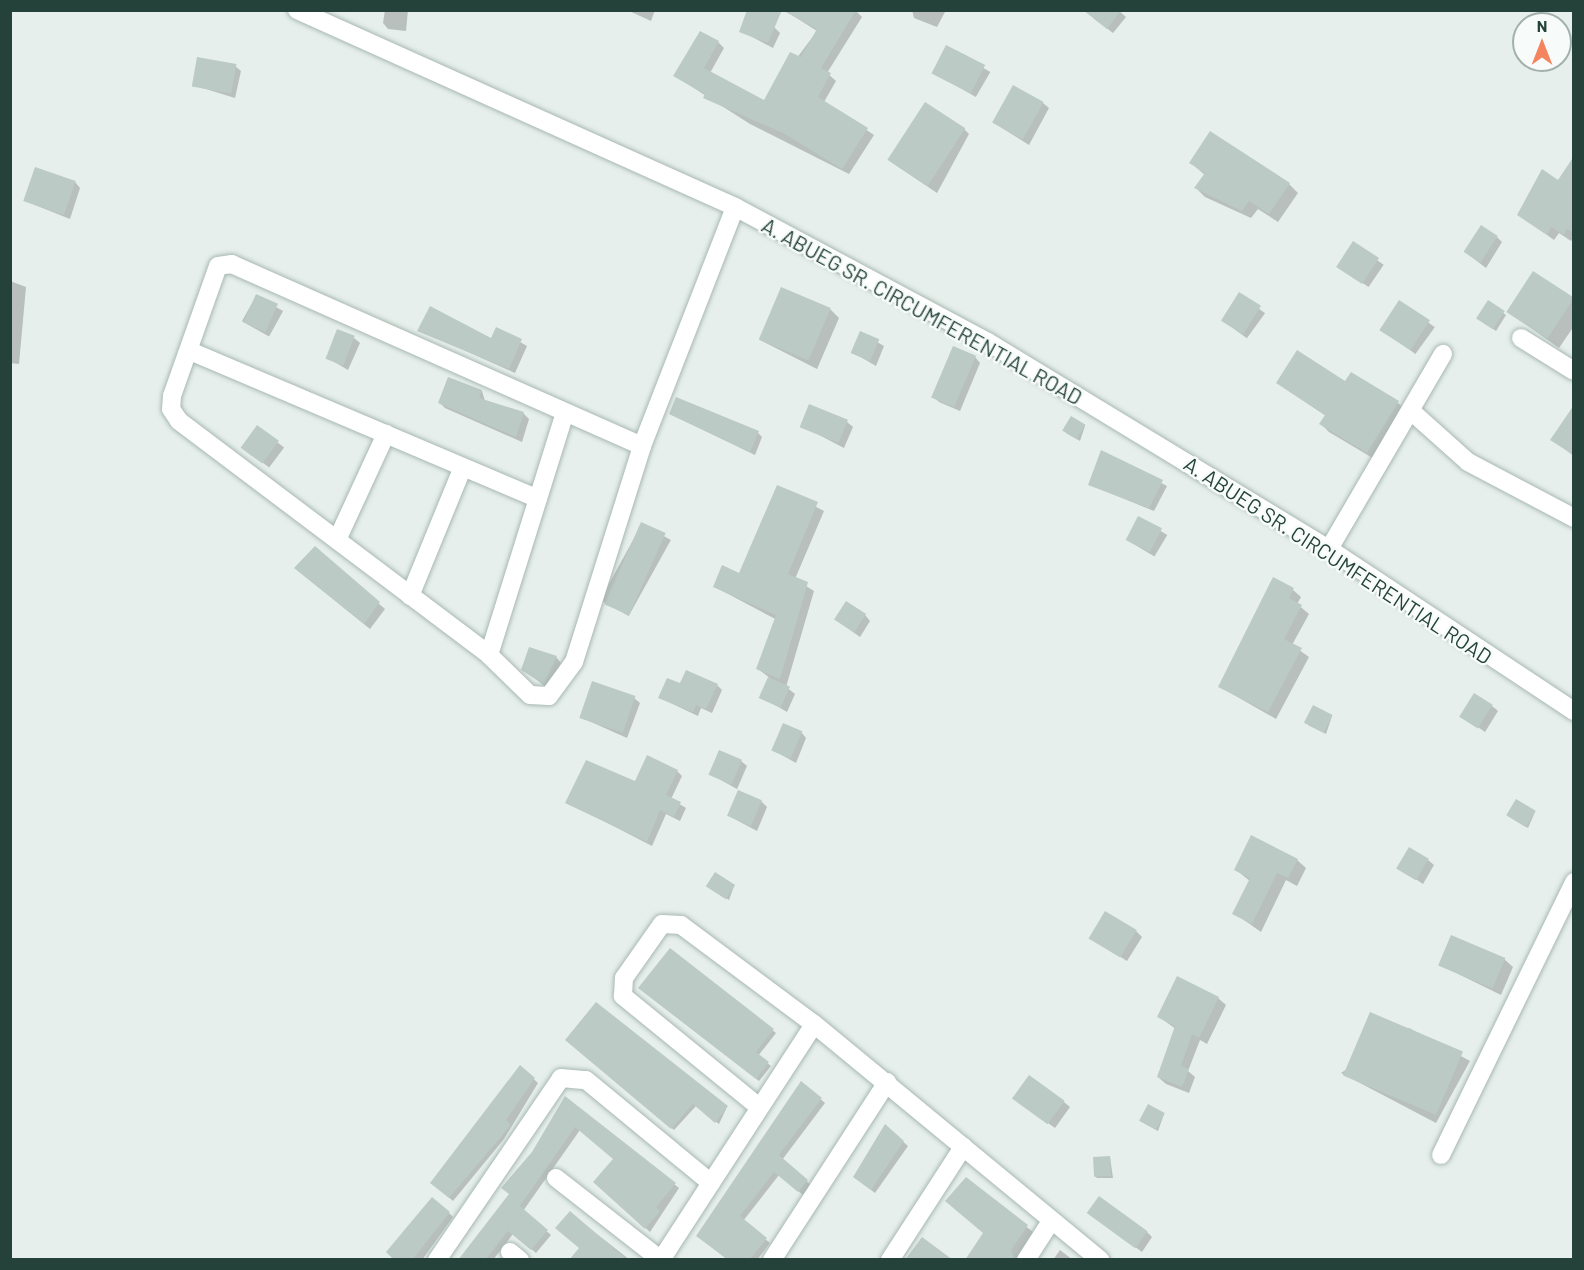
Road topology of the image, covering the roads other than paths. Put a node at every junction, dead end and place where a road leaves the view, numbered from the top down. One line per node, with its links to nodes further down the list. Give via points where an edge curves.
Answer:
1 (297, 10): 2 (street, A. ABUEG SR. CIRCUMFERENTIAL ROAD)
2 (735, 207): 10 (street); 15 (street, A. ABUEG SR. CIRCUMFERENTIAL ROAD, via 988,342)
3 (1521, 338): 6 (street)
4 (190, 351): 8 (street, via 218,266 232,264); 9 (street); 14 (street, via 172,396 171,409 179,421)
5 (1443, 354): 7 (street)
6 (1574, 371)
7 (1411, 411): 13 (street, via 1468,462); 15 (street)
8 (564, 415): 10 (street); 12 (street)
9 (386, 434): 11 (street); 14 (street)
10 (642, 446): 17 (street, via 567,679 549,696 530,695)
11 (463, 467): 12 (street); 16 (street)
12 (538, 499): 17 (street)
13 (1574, 518)
14 (337, 540): 16 (street)
15 (1329, 549): 18 (street, A. ABUEG SR. CIRCUMFERENTIAL ROAD)
16 (410, 596): 17 (street)
17 (489, 655)
18 (1574, 711)
19 (1574, 882): 24 (street)
20 (814, 1024): 21 (street); 22 (street); 22 (street, via 671,922 656,930 624,978 626,1001)
21 (887, 1082): 23 (street); 30 (street)
22 (759, 1107): 26 (street)
23 (963, 1147): 27 (street); 31 (street)
24 (1441, 1155)
25 (556, 1178): 29 (street)
26 (711, 1183): 28 (street, via 586,1080 561,1078); 29 (street)
27 (1051, 1221): 32 (street); 33 (street)
28 (437, 1260)
29 (661, 1260)
30 (772, 1260)
31 (890, 1260)
32 (1026, 1260)
33 (1100, 1260)

